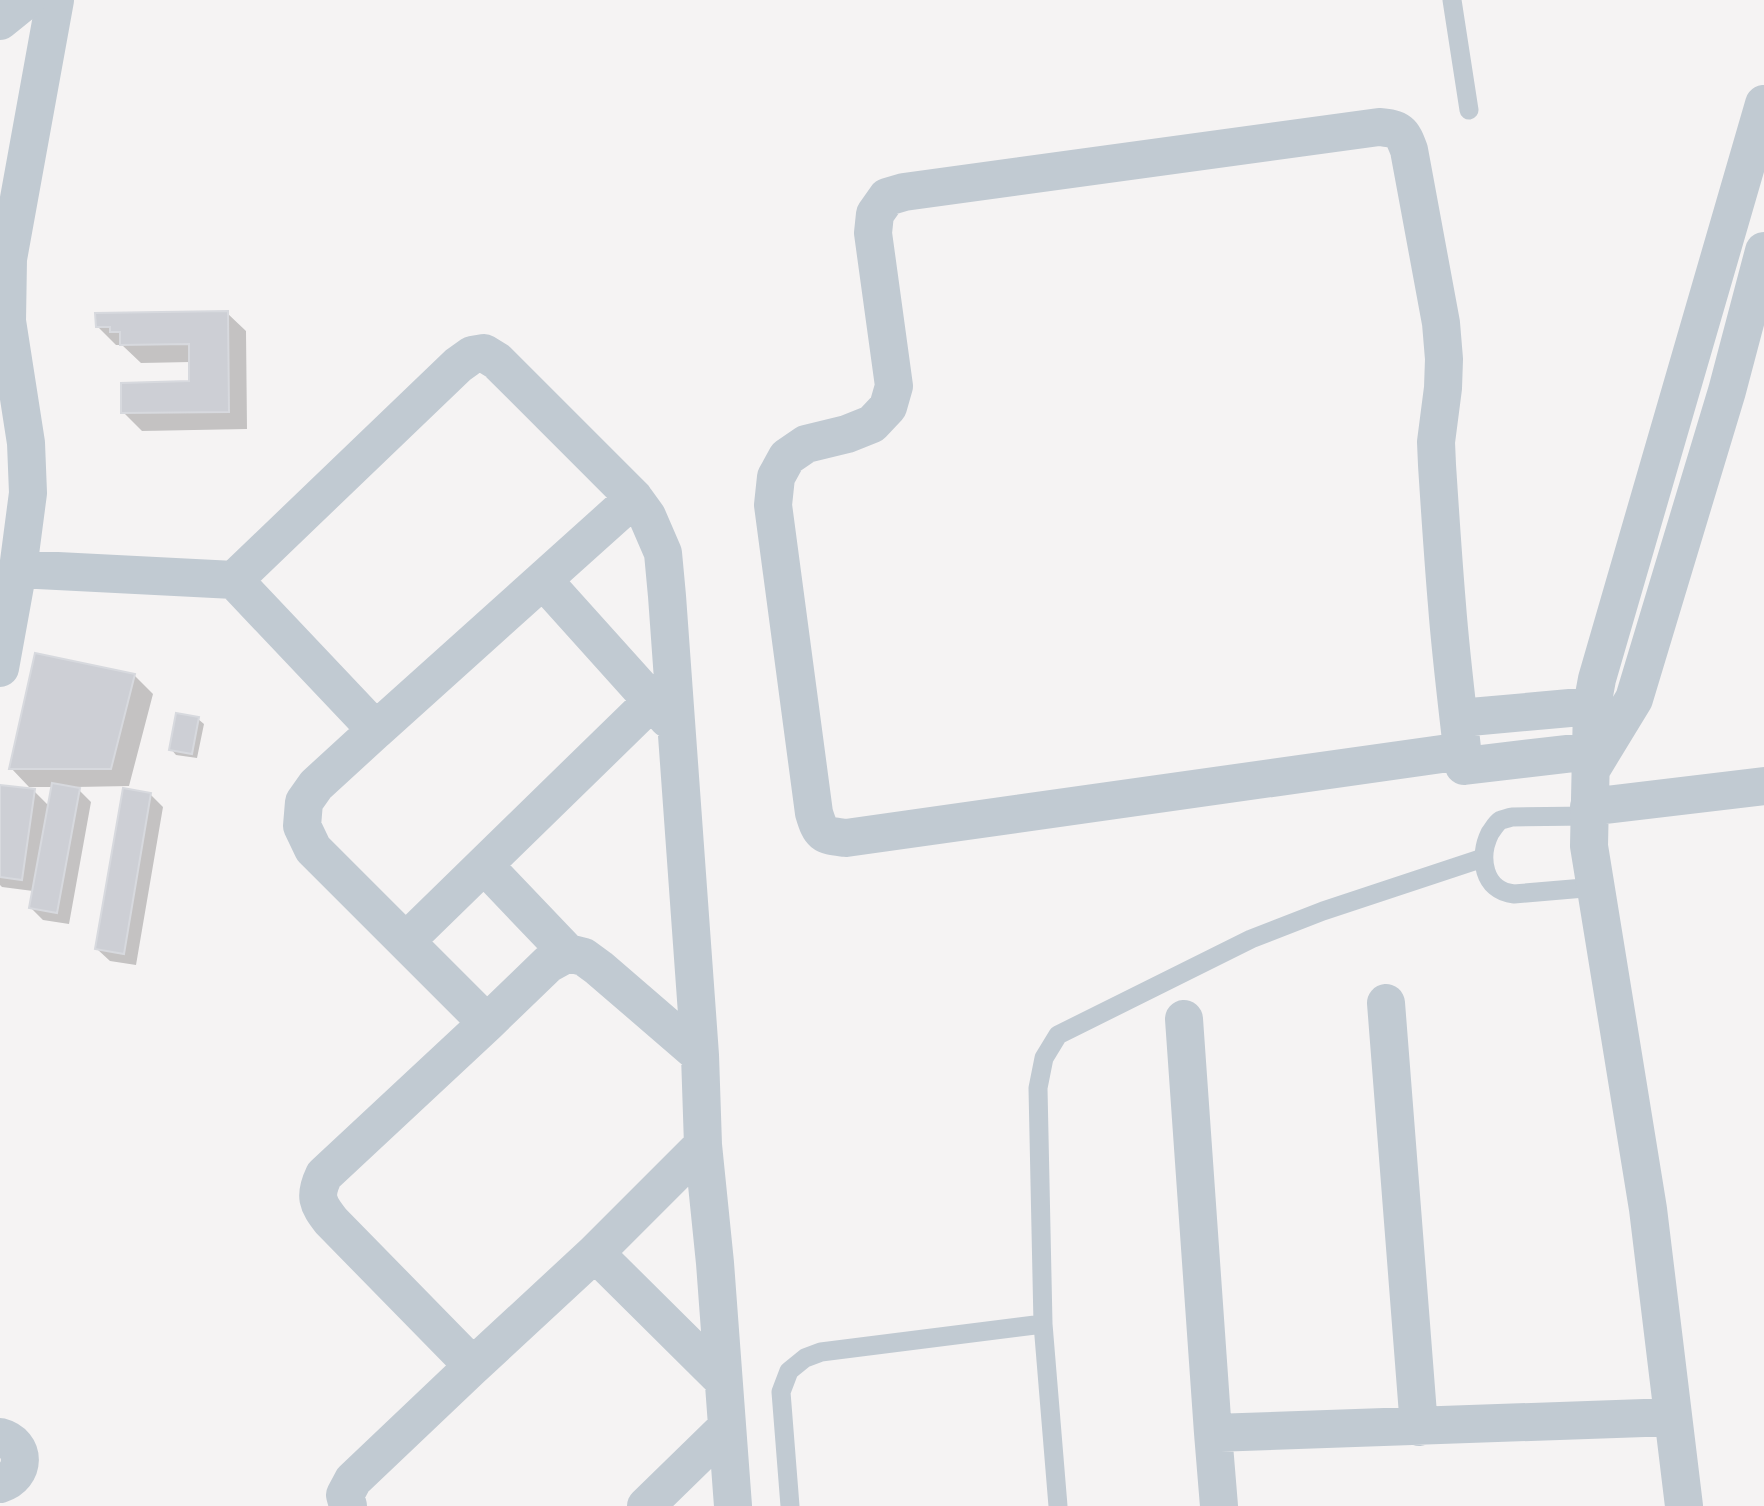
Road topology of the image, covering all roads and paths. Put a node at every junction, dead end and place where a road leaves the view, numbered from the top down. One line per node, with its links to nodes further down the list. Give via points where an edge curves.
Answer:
1 (26, 0): 4 (street)
2 (55, 0): 9 (street, via 8,259 7,321 28,481)
3 (1452, 0): 6 (lane)
4 (0, 21)
5 (1764, 104): 13 (street)
6 (1469, 110)
7 (1764, 251): 17 (street, via 1634,699)
8 (634, 498): 10 (street, via 497,361 484,353 472,355); 11 (street); 14 (street, via 663,553)
9 (18, 569): 10 (street); 12 (street)
10 (234, 580): 15 (street)
11 (543, 580): 14 (street); 15 (street)
12 (0, 668)
13 (1592, 706): 16 (street); 17 (street)
14 (664, 715): 21 (street); 28 (street)
15 (376, 730): 23 (street, via 316,785 304,802 302,826 313,849)
16 (1461, 735): 16 (street, via 846,838 827,836 814,813 773,505 776,477 787,457 806,444 872,424 888,407 894,386 873,233 875,214 887,197 1379,127 1403,134 1441,323 1443,388 1436,442); 17 (street, via 1464,766)
17 (1592, 760): 19 (street)
18 (1764, 786): 19 (street)
19 (1589, 812): 20 (lane, via 1501,820 1491,832); 22 (street)
20 (1483, 858): 22 (lane, via 1492,885 1506,894); 31 (lane, via 1251,939 1058,1034 1044,1058 1038,1088)
21 (484, 865): 23 (street); 24 (street)
22 (1596, 887): 34 (street, via 1648,1209)
23 (405, 941): 27 (street)
24 (568, 953): 27 (street, via 548,964); 28 (street, via 599,968)
25 (1386, 1003): 36 (street)
26 (1184, 1020): 37 (street)
27 (486, 1023): 32 (street, via 324,1175 317,1191 321,1208 331,1221)
28 (700, 1055): 29 (street)
29 (703, 1145): 30 (street); 33 (street)
30 (595, 1253): 32 (street); 33 (street)
31 (1043, 1324): 43 (lane, via 821,1352 805,1358 789,1371 781,1392); 44 (lane)
32 (473, 1366): 40 (street, via 353,1479 345,1495)
33 (723, 1380): 35 (street)
34 (1673, 1417): 36 (street); 46 (street)
35 (727, 1427): 41 (street); 42 (street)
36 (1419, 1427): 37 (street)
37 (1213, 1433): 45 (street)
38 (0, 1437): 39 (street, via 11,1442 19,1454)
39 (11, 1489)
40 (348, 1506)
41 (646, 1506)
42 (733, 1506)
43 (790, 1506)
44 (1058, 1506)
45 (1219, 1506)
46 (1684, 1506)

